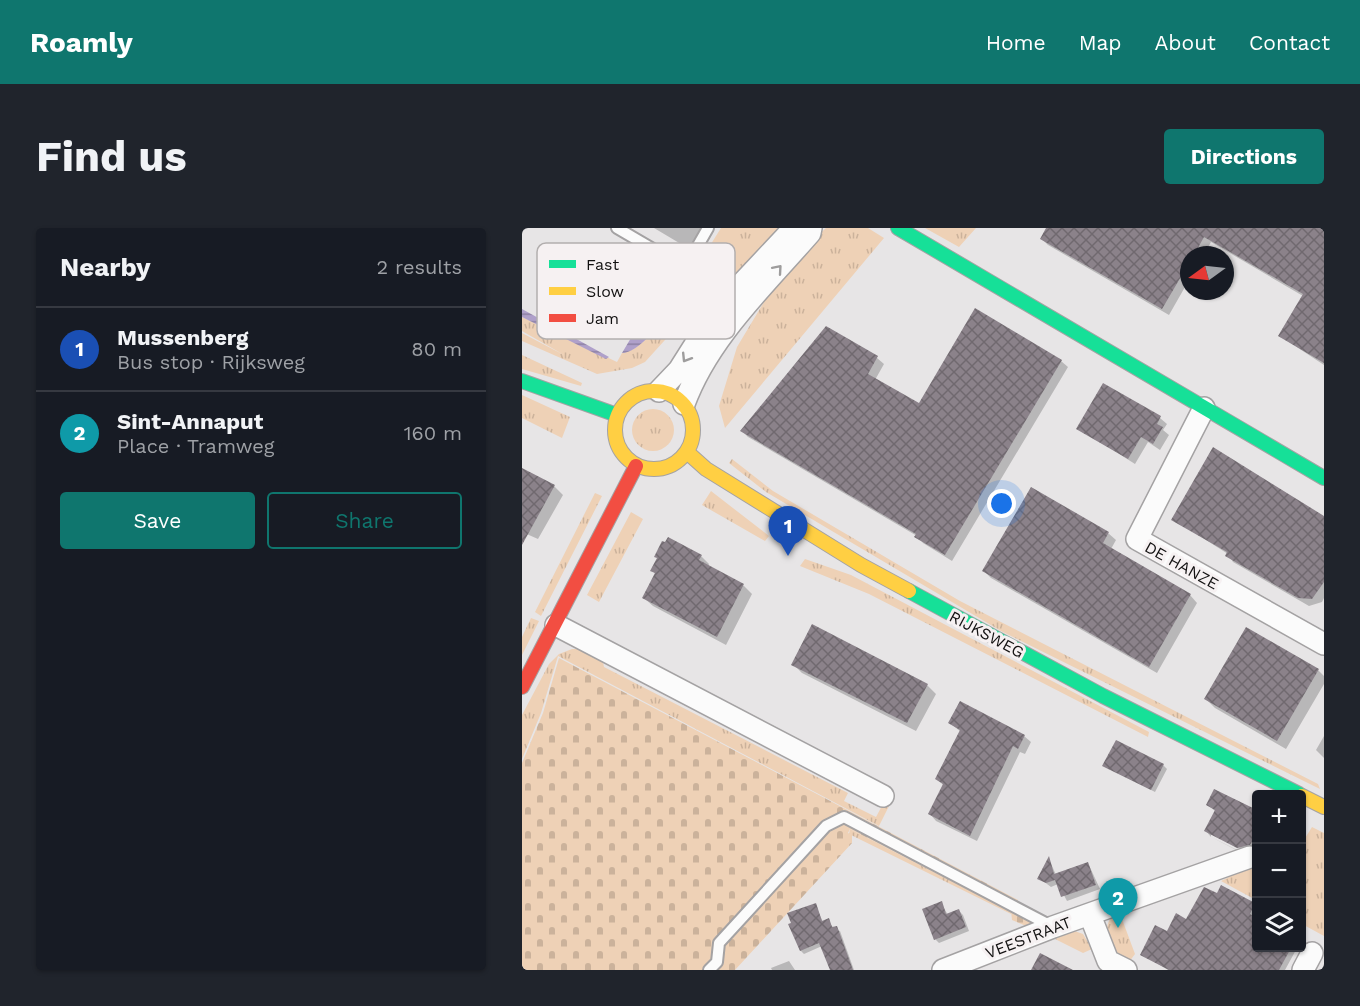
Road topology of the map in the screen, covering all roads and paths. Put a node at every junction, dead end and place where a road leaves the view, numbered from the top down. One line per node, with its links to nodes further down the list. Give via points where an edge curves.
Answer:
1 (617, 228): 6 (lane)
2 (708, 228): 7 (lane)
3 (794, 228): 8 (street, one-way to 8)
4 (811, 228): 9 (street, one-way to 4)
5 (898, 228): 15 (main road)
6 (643, 243)
7 (699, 243)
8 (735, 291)
9 (735, 319)
10 (699, 339): 13 (street, one-way to 13, via 679,370)
11 (720, 339): 14 (street, one-way to 11, via 693,379)
12 (522, 381): 16 (main road)
13 (659, 391): 14 (main road); 16 (main road, via 631,398)
14 (684, 404): 17 (main road, via 693,426)
15 (1204, 408): 19 (main road); 21 (street, DE HANZE, via 1137,539)
16 (617, 415): 18 (main road, via 616,442 621,453)
17 (687, 452): 18 (main road, via 679,462 665,469); 23 (main road, RIJKSWEG, via 706,469 861,566 1102,696)
18 (636, 466): 20 (main road)
19 (1324, 478)
20 (556, 626): 22 (main road); 24 (street)
21 (1324, 644)
22 (522, 687)
23 (1290, 790)
24 (883, 796)
25 (1306, 798): 26 (main road, RIJKSWEG)
26 (1324, 807)
27 (1250, 857): 28 (street, VEESTRAAT)
28 (1090, 915): 29 (street, VEESTRAAT); 32 (street, via 1108,961)
29 (1053, 927): 30 (lane, via 844,817 826,826 719,943 717,962); 31 (street, VEESTRAAT)
30 (709, 970)
31 (943, 970)
32 (1126, 970)

